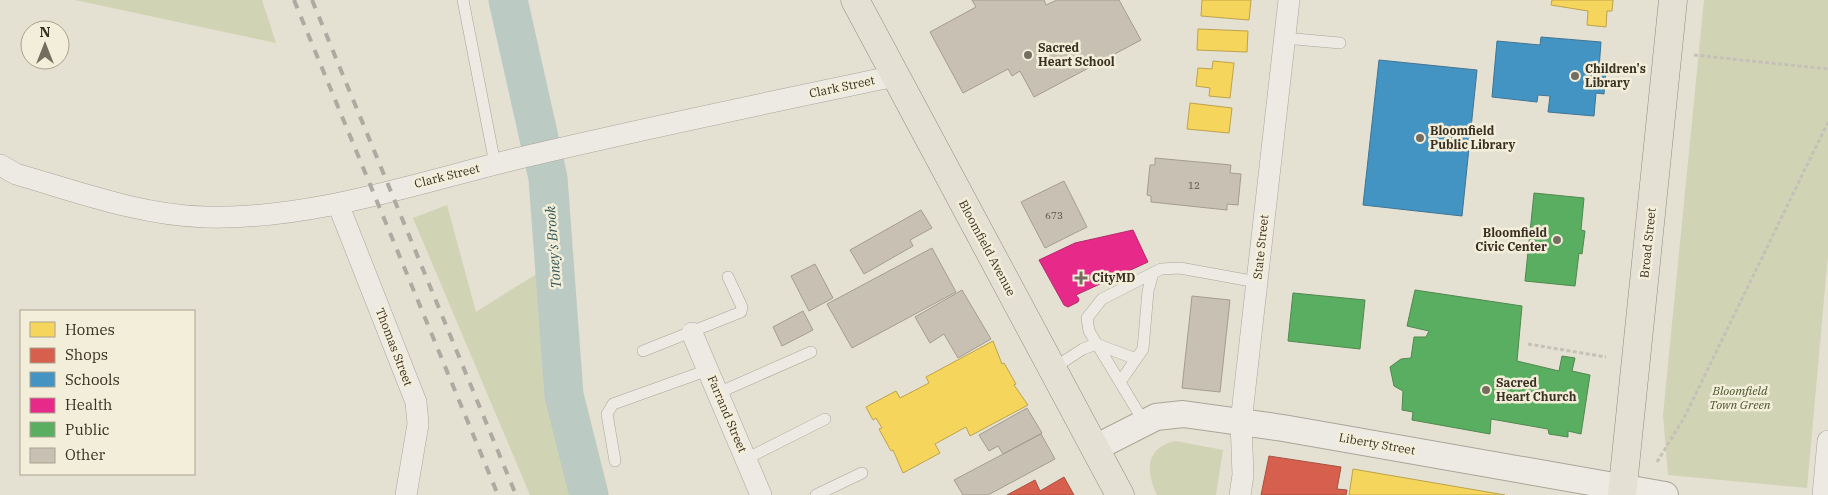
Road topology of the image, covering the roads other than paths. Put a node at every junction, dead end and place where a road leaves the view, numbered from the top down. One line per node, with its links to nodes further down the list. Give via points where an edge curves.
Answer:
1 (463, 0): 8 (lane)
2 (855, 0): 7 (main road, Bloomfield Avenue)
3 (1289, 0): 5 (street, State Street)
4 (1673, 0): 31 (main road, Broad Street)
5 (1284, 38): 6 (lane); 13 (street, State Street)
6 (1340, 43)
7 (894, 76): 8 (street, Clark Street); 19 (main road, Bloomfield Avenue)
8 (495, 164): 10 (street, Clark Street)
9 (0, 165): 10 (street, Clark Street, via 16,174 121,205 176,215 260,215)
10 (338, 204): 32 (street, Thomas Street, via 416,402 418,424)
11 (1153, 273): 13 (lane, via 1180,268); 15 (lane, via 1102,299 1094,308 1087,324); 18 (lane, via 1143,350)
12 (728, 276): 14 (lane, via 742,307 741,312)
13 (1257, 282): 25 (street, State Street)
14 (692, 333): 16 (lane); 20 (street, Farrand Street)
15 (1096, 344): 18 (lane); 19 (lane); 21 (lane)
16 (643, 351)
17 (811, 352): 22 (lane)
18 (1136, 359): 21 (lane)
19 (1052, 369): 27 (main road, Bloomfield Avenue)
20 (708, 370): 22 (street, Farrand Street); 29 (lane, via 614,404 607,414)
21 (1120, 382): 24 (lane)
22 (718, 393): 28 (street, Farrand Street)
23 (825, 418): 28 (lane)
24 (1144, 422): 25 (street, Liberty Street, via 1173,413); 27 (street, Liberty Street)
25 (1241, 422): 31 (street, Liberty Street); 36 (street, State Street, via 1243,475)
26 (1828, 441): 38 (street)
27 (1095, 448): 35 (main road, Bloomfield Avenue)
28 (746, 459): 33 (street, Farrand Street)
29 (614, 461)
30 (862, 473): 34 (lane)
31 (1626, 492): 37 (street, Liberty Street)
32 (406, 495)
33 (761, 495)
34 (816, 495)
35 (1120, 495)
36 (1240, 495)
37 (1665, 495)
38 (1823, 495)

